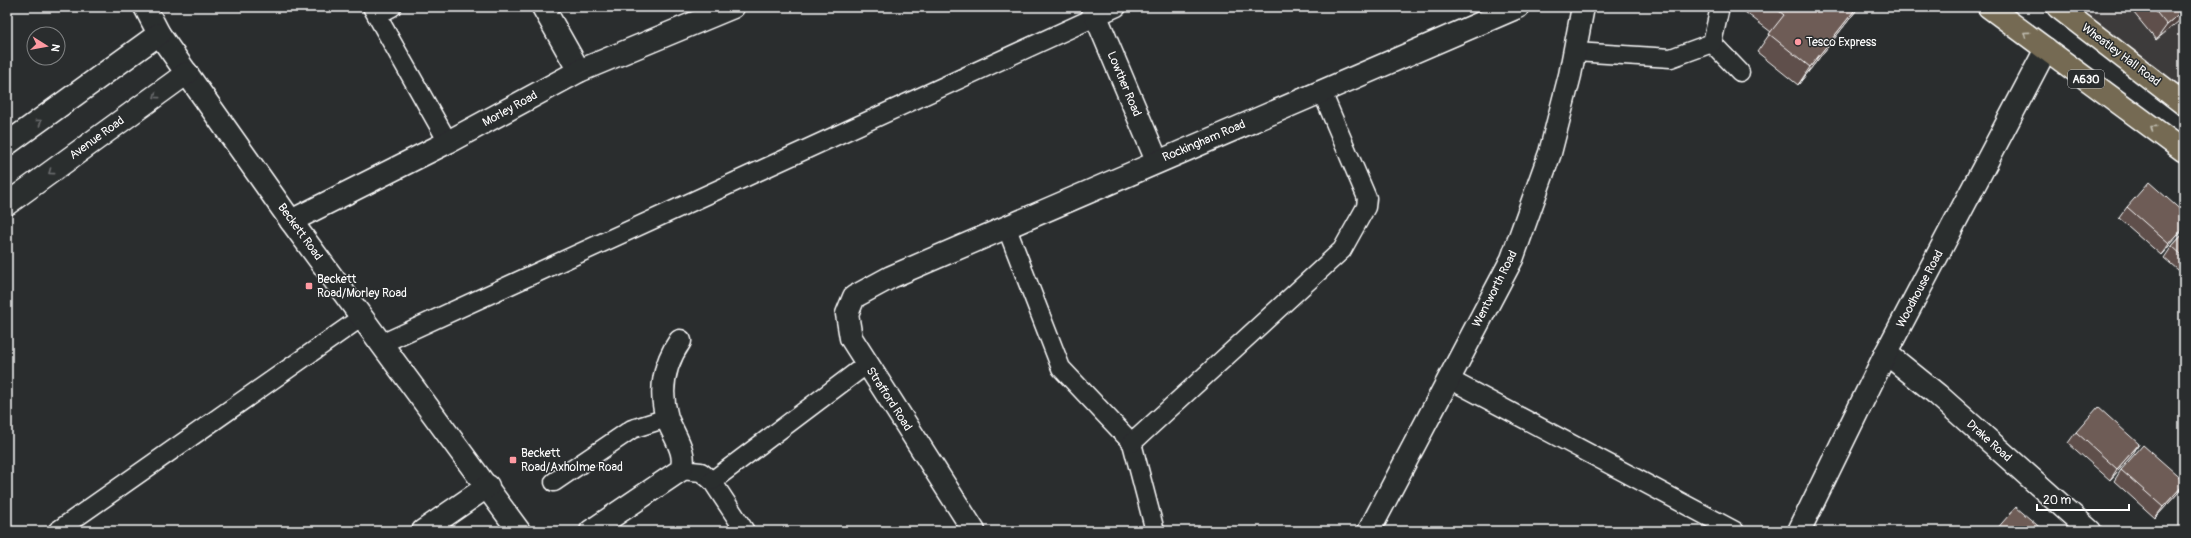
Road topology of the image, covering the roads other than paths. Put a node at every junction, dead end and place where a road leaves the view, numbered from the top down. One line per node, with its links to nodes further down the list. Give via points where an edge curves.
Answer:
1 (145, 7): 12 (street, Beckett Road)
2 (543, 7): 16 (street)
3 (733, 7): 16 (street, Morley Road)
4 (1117, 7): 11 (lane)
5 (1518, 7): 19 (street, Rockingham Road)
6 (1583, 7): 15 (street, Wentworth Road)
7 (1720, 7): 13 (lane)
8 (1989, 7): 14 (highway, A630, one-way to 8)
9 (2058, 7): 20 (highway, Wheatley Hall Road)
10 (380, 10): 21 (lane)
11 (1094, 11): 24 (street, Lowther Road); 31 (lane)
12 (159, 34): 18 (street, Beckett Road); 22 (street, one-way to 12)
13 (1712, 43): 15 (lane, via 1671,58); 17 (lane)
14 (2046, 49): 23 (highway, A630, one-way to 14); 32 (street, Woodhouse Road)
15 (1575, 52): 34 (street, Wentworth Road, via 1550,153 1512,259)
16 (579, 71): 21 (street, Morley Road)
17 (1740, 72)
18 (187, 73): 25 (street, Avenue Road, one-way to 25); 26 (street, Beckett Road)
19 (1322, 92): 24 (street, Rockingham Road); 36 (lane, via 1367,198 1366,208 1342,250)
20 (2184, 104)
21 (448, 142): 26 (street, Morley Road)
22 (7, 144)
23 (2184, 152)
24 (1157, 162): 27 (street, Rockingham Road)
25 (7, 204)
26 (291, 221): 29 (street, Beckett Road)
27 (1006, 226): 28 (street, Rockingham Road); 36 (lane, via 1061,368)
28 (891, 277): 33 (street, Strafford Road, via 854,297 847,314 851,338)
29 (362, 317): 31 (street, Beckett Road); 41 (lane)
30 (680, 341): 35 (street, via 672,353 664,377 663,399)
31 (381, 344): 40 (street, Beckett Road)
32 (1886, 353): 50 (street, Woodhouse Road); 51 (street, Drake Road)
33 (867, 364): 38 (lane); 46 (street, Strafford Road)
34 (1449, 379): 48 (street, Wentworth Road); 49 (lane)
35 (667, 418): 37 (street, via 683,455 684,464); 39 (lane, via 632,429)
36 (1132, 443): 47 (lane)
37 (681, 470): 38 (lane, via 701,472); 44 (street)
38 (712, 480): 45 (lane)
39 (554, 482)
40 (488, 486): 42 (street); 43 (street, Beckett Road)
41 (57, 531)
42 (423, 531)
43 (519, 531)
44 (591, 531)
45 (745, 531)
46 (974, 531)
47 (1155, 531)
48 (1369, 531)
49 (1735, 531)
50 (1799, 531)
51 (2090, 531)

